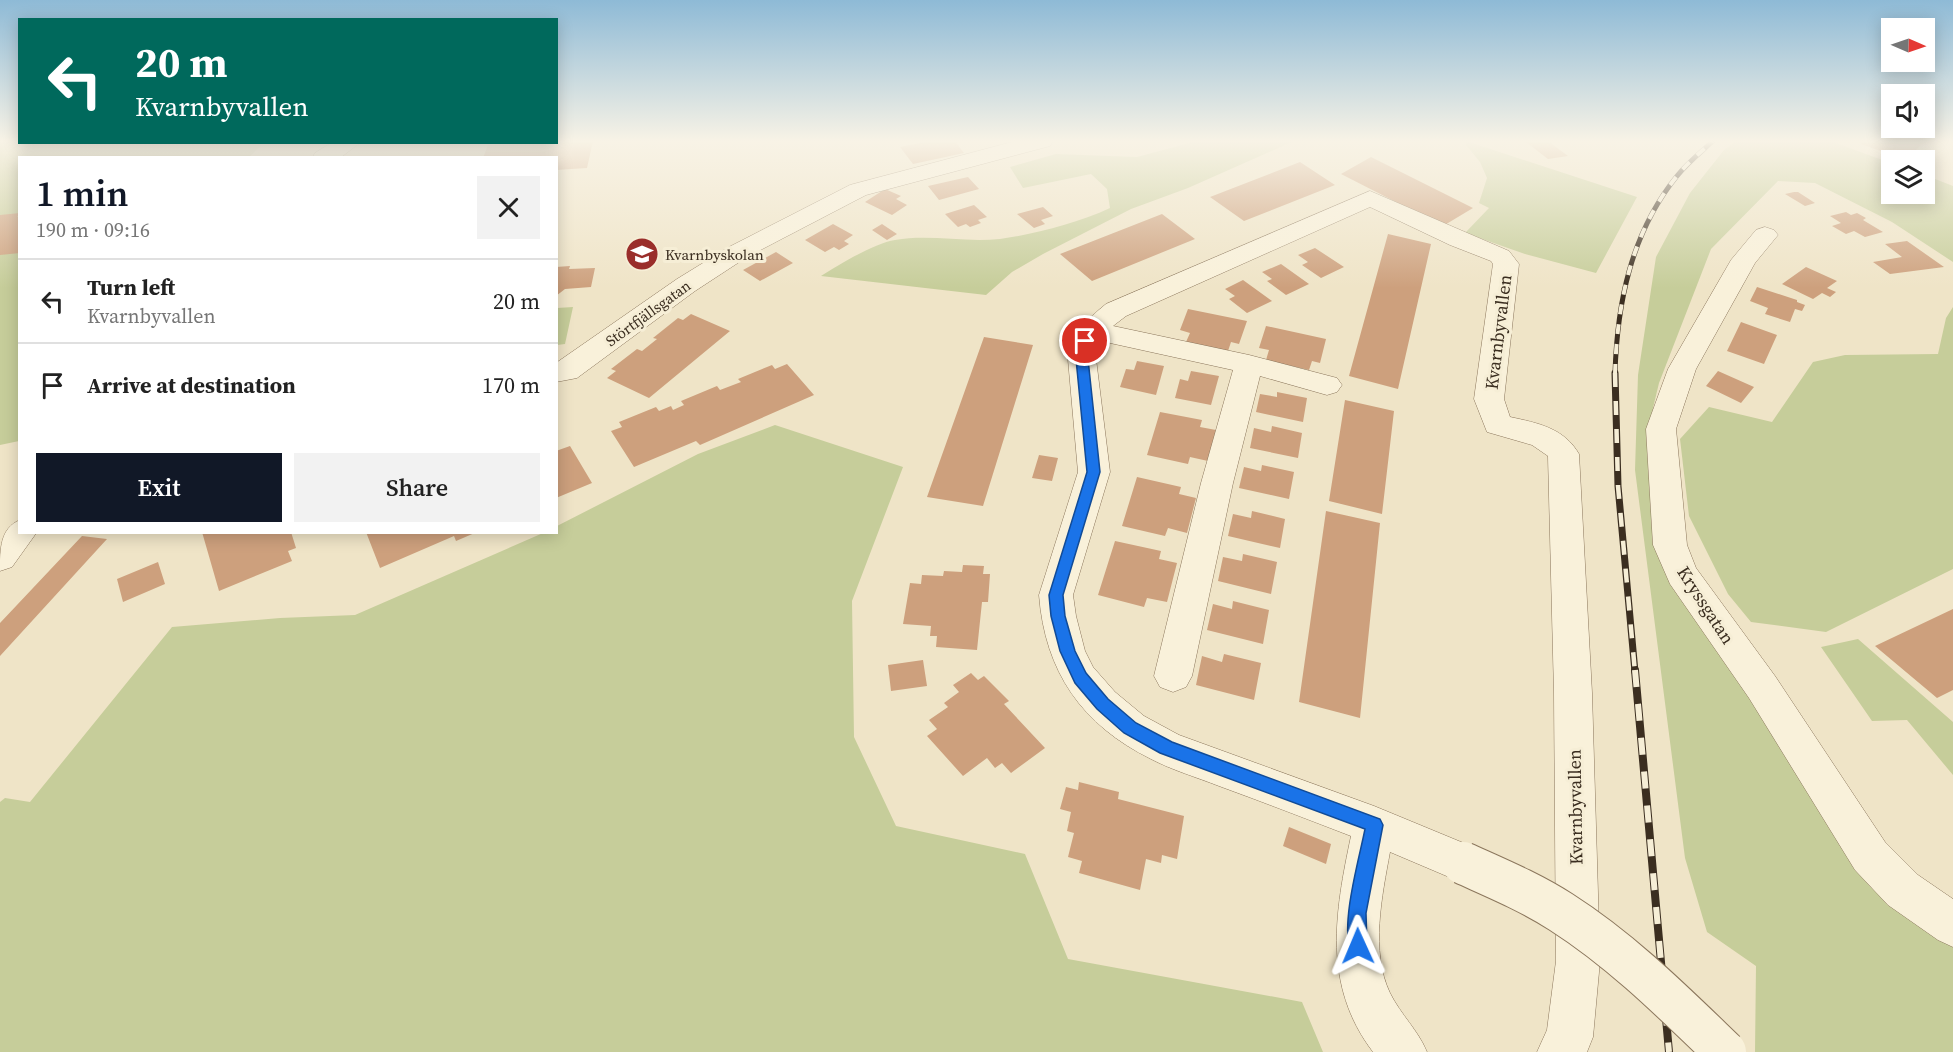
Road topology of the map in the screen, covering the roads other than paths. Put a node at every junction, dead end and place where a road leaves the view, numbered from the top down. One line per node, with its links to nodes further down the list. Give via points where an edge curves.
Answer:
1 (858, 190): 5 (street, Störtfjällsgatan, via 738,252 567,371)
2 (1765, 235): 11 (street, Kryssgatan, via 1744,260 1682,369 1661,429 1670,546 1682,574 1762,687 1870,856 1903,890)
3 (1092, 330): 4 (street); 10 (street, via 1085,341 1082,359 1094,472 1056,595 1067,651 1080,678 1130,728 1166,747); 13 (street, Kvarnbyvallen, via 1116,310 1370,198 1500,256 1506,264 1490,399 1498,425 1544,437 1563,454 1565,465 1578,961 1570,1036)
4 (1249, 364): 6 (street); 9 (street)
5 (558, 373)
6 (1327, 385)
7 (19, 534): 8 (street)
8 (0, 558)
9 (1173, 676)
10 (1374, 825): 12 (street, via 1357,913 1358,963 1369,1005); 14 (street, bridge, via 1520,889 1572,919 1648,977)
11 (1953, 925)
12 (1403, 1052)
13 (1561, 1052)
14 (1725, 1052)

